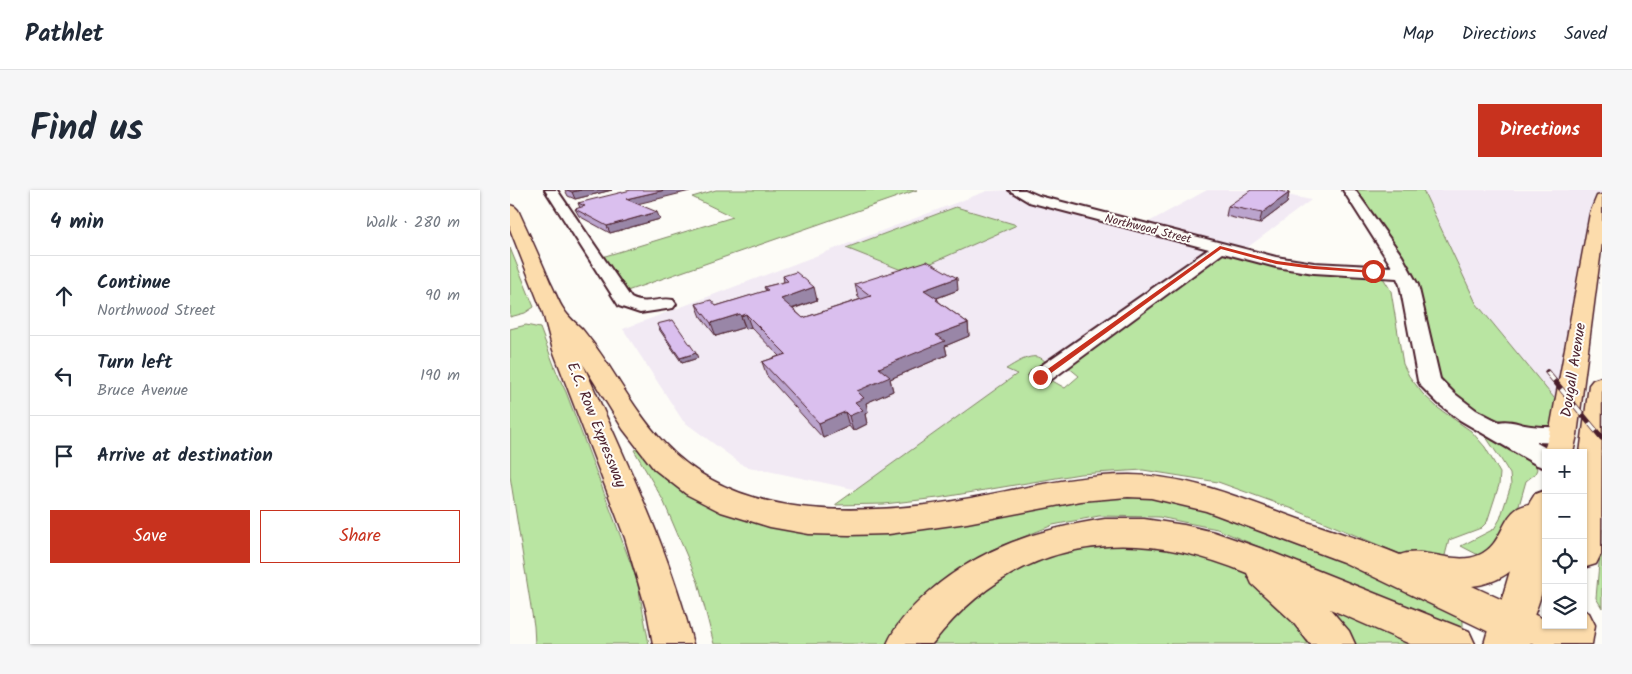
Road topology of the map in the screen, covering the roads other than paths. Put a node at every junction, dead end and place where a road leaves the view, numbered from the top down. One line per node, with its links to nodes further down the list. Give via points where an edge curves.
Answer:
1 (551, 190): 8 (street, via 569,206 591,253 625,302 632,307)
2 (1015, 190): 6 (street, Northwood Street, via 1034,199)
3 (1349, 190): 7 (street)
4 (1602, 199): 13 (main road, Dougall Avenue)
5 (510, 210): 9 (main road, E.C. Row Expressway)
6 (1220, 248): 7 (street, Northwood Street, via 1314,268); 10 (street)
7 (1402, 273): 12 (street, via 1409,285 1429,381)
8 (667, 304)
9 (554, 313): 18 (main road, via 582,344 663,460 705,490 761,513 807,522 873,523 966,511 1078,489 1128,486 1205,498); 22 (main road, E.C. Row Expressway, via 565,350 652,566)
10 (1040, 377)
11 (1602, 385): 17 (main road, Dougall Avenue)
12 (1468, 415): 13 (street); 14 (street)
13 (1561, 444)
14 (1542, 457)
15 (1542, 509): 18 (main road, via 1527,519 1506,556 1481,570 1440,572)
16 (1542, 518): 21 (main road)
17 (1585, 539)
18 (1364, 555): 21 (main road)
19 (1249, 558): 23 (main road, via 1208,544 1159,533 1111,532 1061,539 1016,555 974,577 932,613); 24 (main road, via 1306,609); 25 (main road)
20 (1574, 629): 27 (main road)
21 (1508, 634): 26 (main road)
22 (673, 644)
23 (906, 644)
24 (1335, 644)
25 (1455, 644)
26 (1556, 644)
27 (1572, 644)

